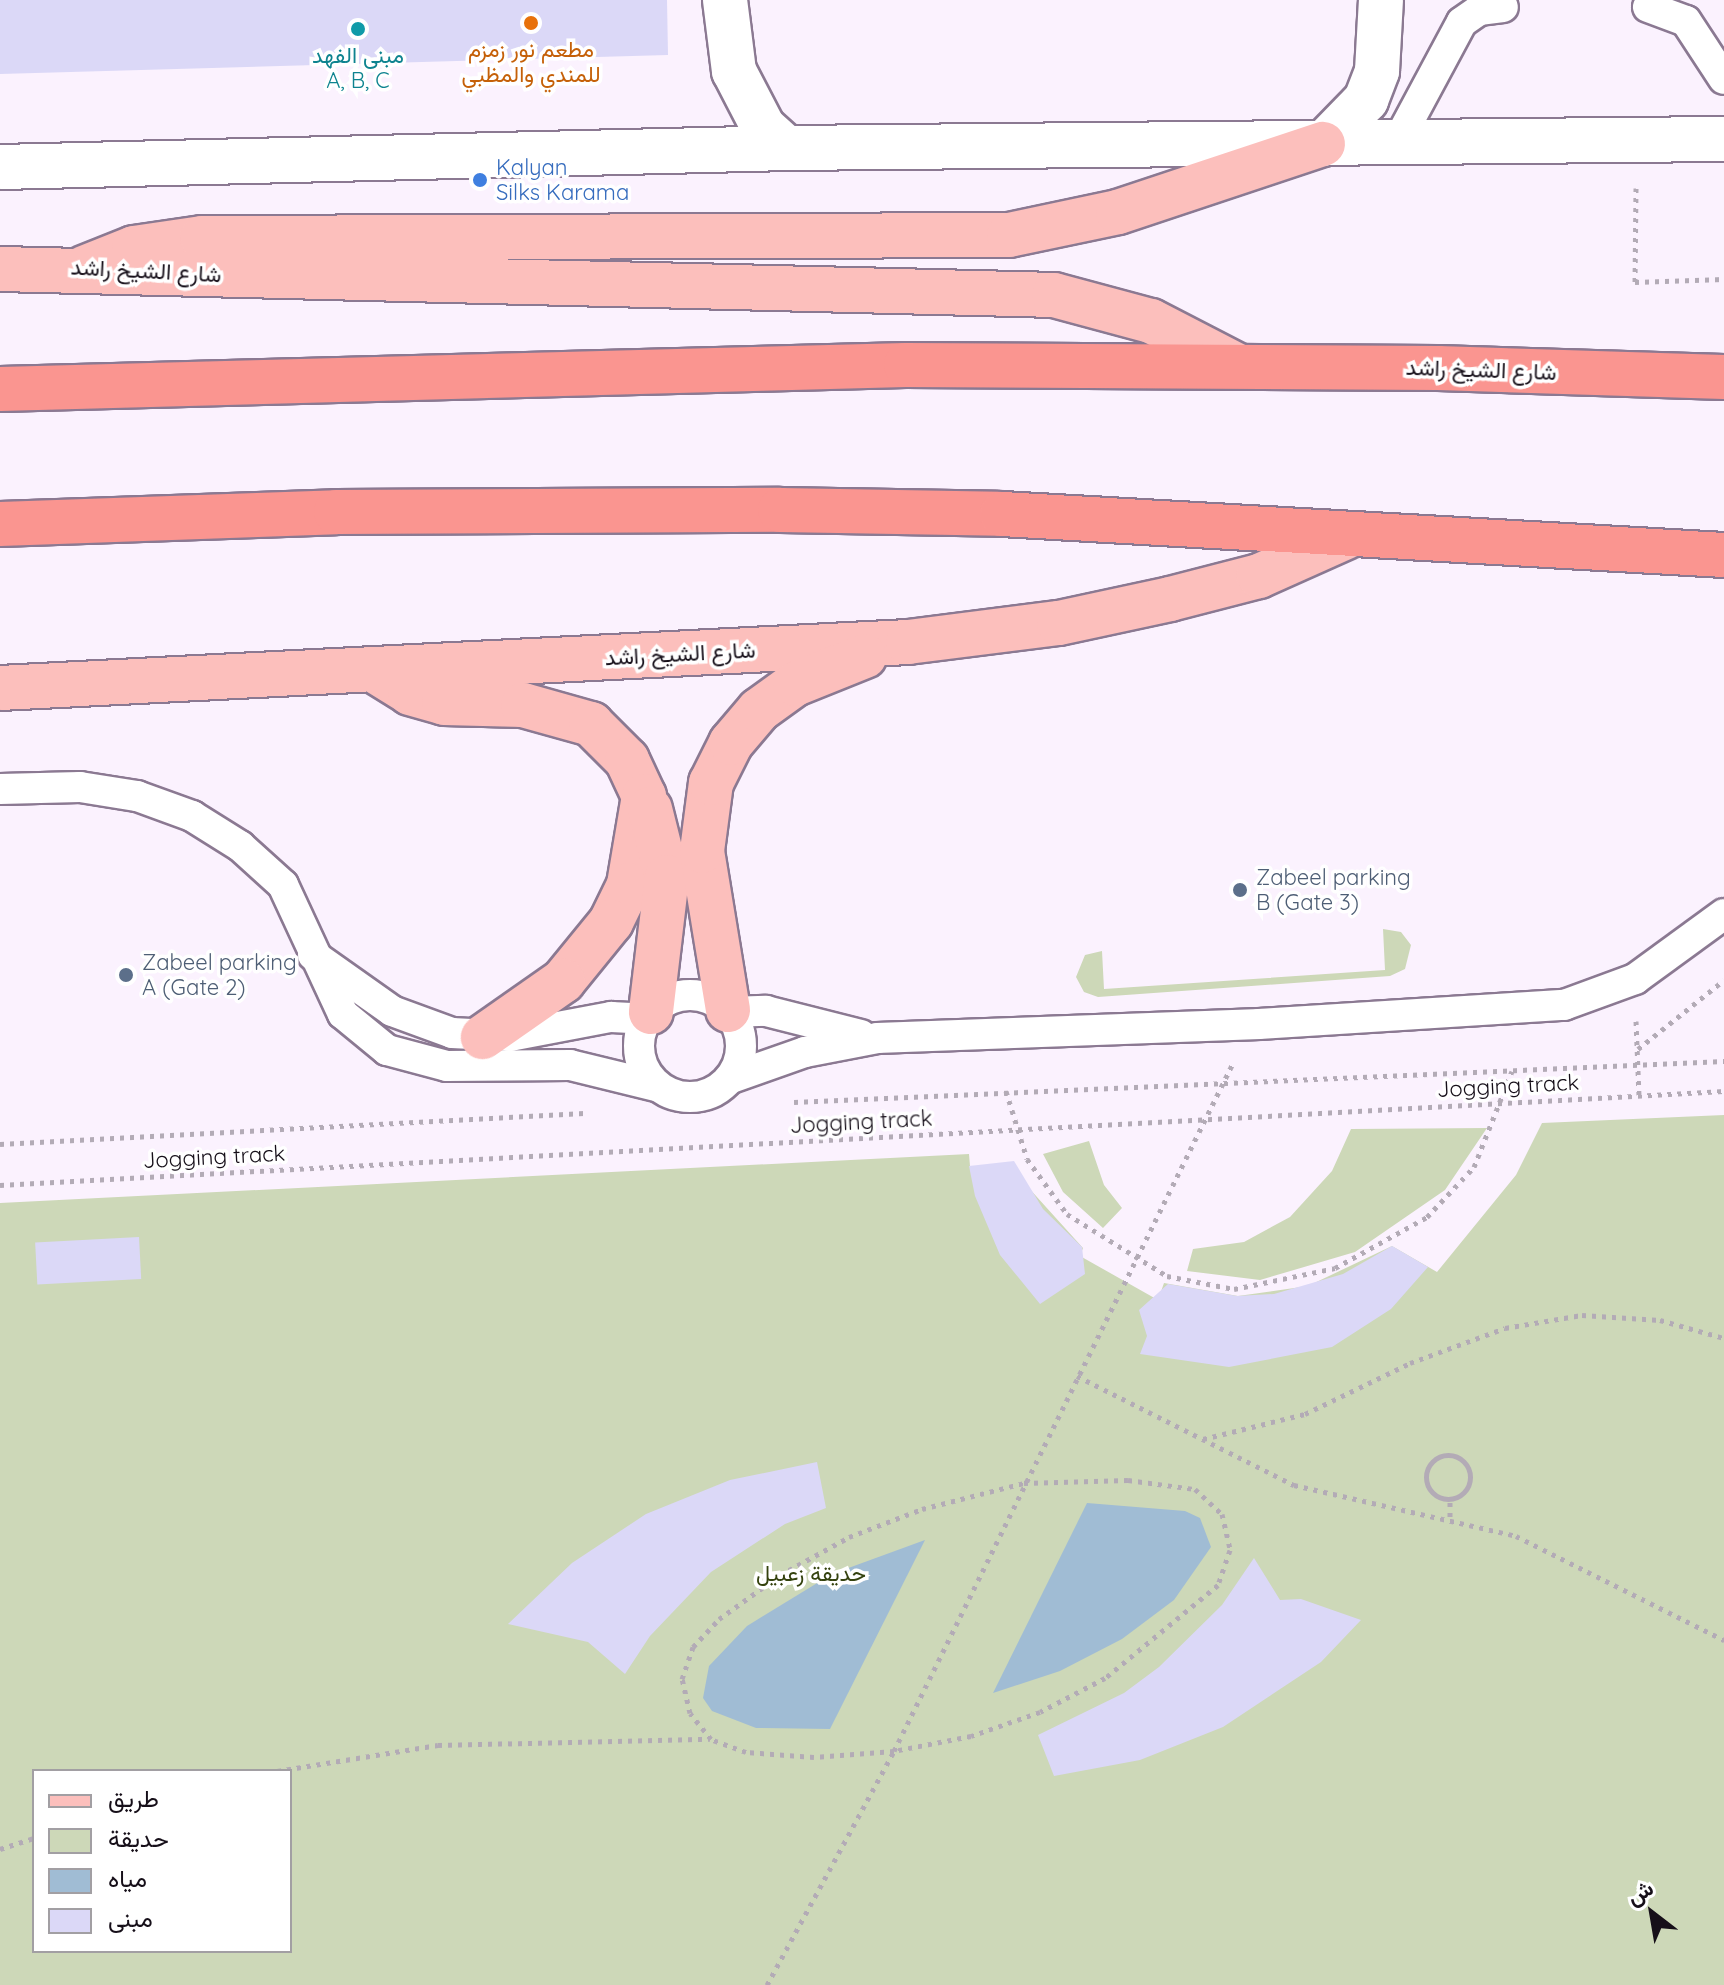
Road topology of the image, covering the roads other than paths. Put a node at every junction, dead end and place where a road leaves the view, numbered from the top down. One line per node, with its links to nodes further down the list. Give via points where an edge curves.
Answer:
1 (725, 0): 10 (street, via 740,86 763,127)
2 (1381, 0): 9 (street, via 1377,71 1366,100)
3 (1503, 7): 5 (lane)
4 (1648, 7): 6 (lane, via 1686,21)
5 (1470, 8): 8 (lane)
6 (1724, 79)
7 (1724, 139): 8 (street)
8 (1397, 143): 9 (street)
9 (1323, 144): 10 (street); 12 (main road, via 1118,212 1009,235 202,238 134,248)
10 (786, 148): 11 (street)
11 (0, 167)
12 (84, 268): 13 (main road, شارع الشيخ راشد); 14 (main road, شارع الشيخ راشد, via 1054,295 1151,321)
13 (0, 269)
14 (1238, 366): 15 (highway, شارع الشيخ راشد); 16 (highway, شارع الشيخ راشد, via 891,365)
15 (1724, 377)
16 (0, 389)
17 (0, 524): 18 (highway, شارع الشيخ راشد, via 336,512 780,510 1002,514)
18 (1346, 537): 19 (highway, شارع الشيخ راشد); 20 (main road, شارع الشيخ راشد, via 1259,576 1170,599 1059,623)
19 (1724, 555)
20 (908, 642): 21 (main road, شارع الشيخ راشد); 27 (main road, via 836,665 771,701 731,743 711,783 702,851)
21 (375, 671): 22 (main road, شارع الشيخ راشد); 24 (main road, via 410,693 444,703 523,705 591,724 627,760)
22 (0, 688)
23 (0, 789): 26 (lane, via 80,787 137,796 192,816 240,846 283,885)
24 (644, 796): 28 (main road, via 667,877); 29 (main road, via 629,885 611,922 563,981)
25 (1724, 914): 30 (lane, via 1635,979 1594,997 1533,1009)
26 (313, 955): 29 (lane, via 392,1011); 32 (lane, via 343,1014 387,1050 447,1066 570,1065)
27 (728, 1011): 28 (lane, via 689,994); 30 (lane, via 766,1011); 31 (lane, via 742,1045)
28 (648, 1015): 29 (lane); 32 (lane, via 638,1042 641,1066)
29 (483, 1037)
30 (878, 1038): 31 (lane, via 805,1052)
31 (731, 1078): 32 (lane, via 719,1089 686,1098)
32 (656, 1086)

